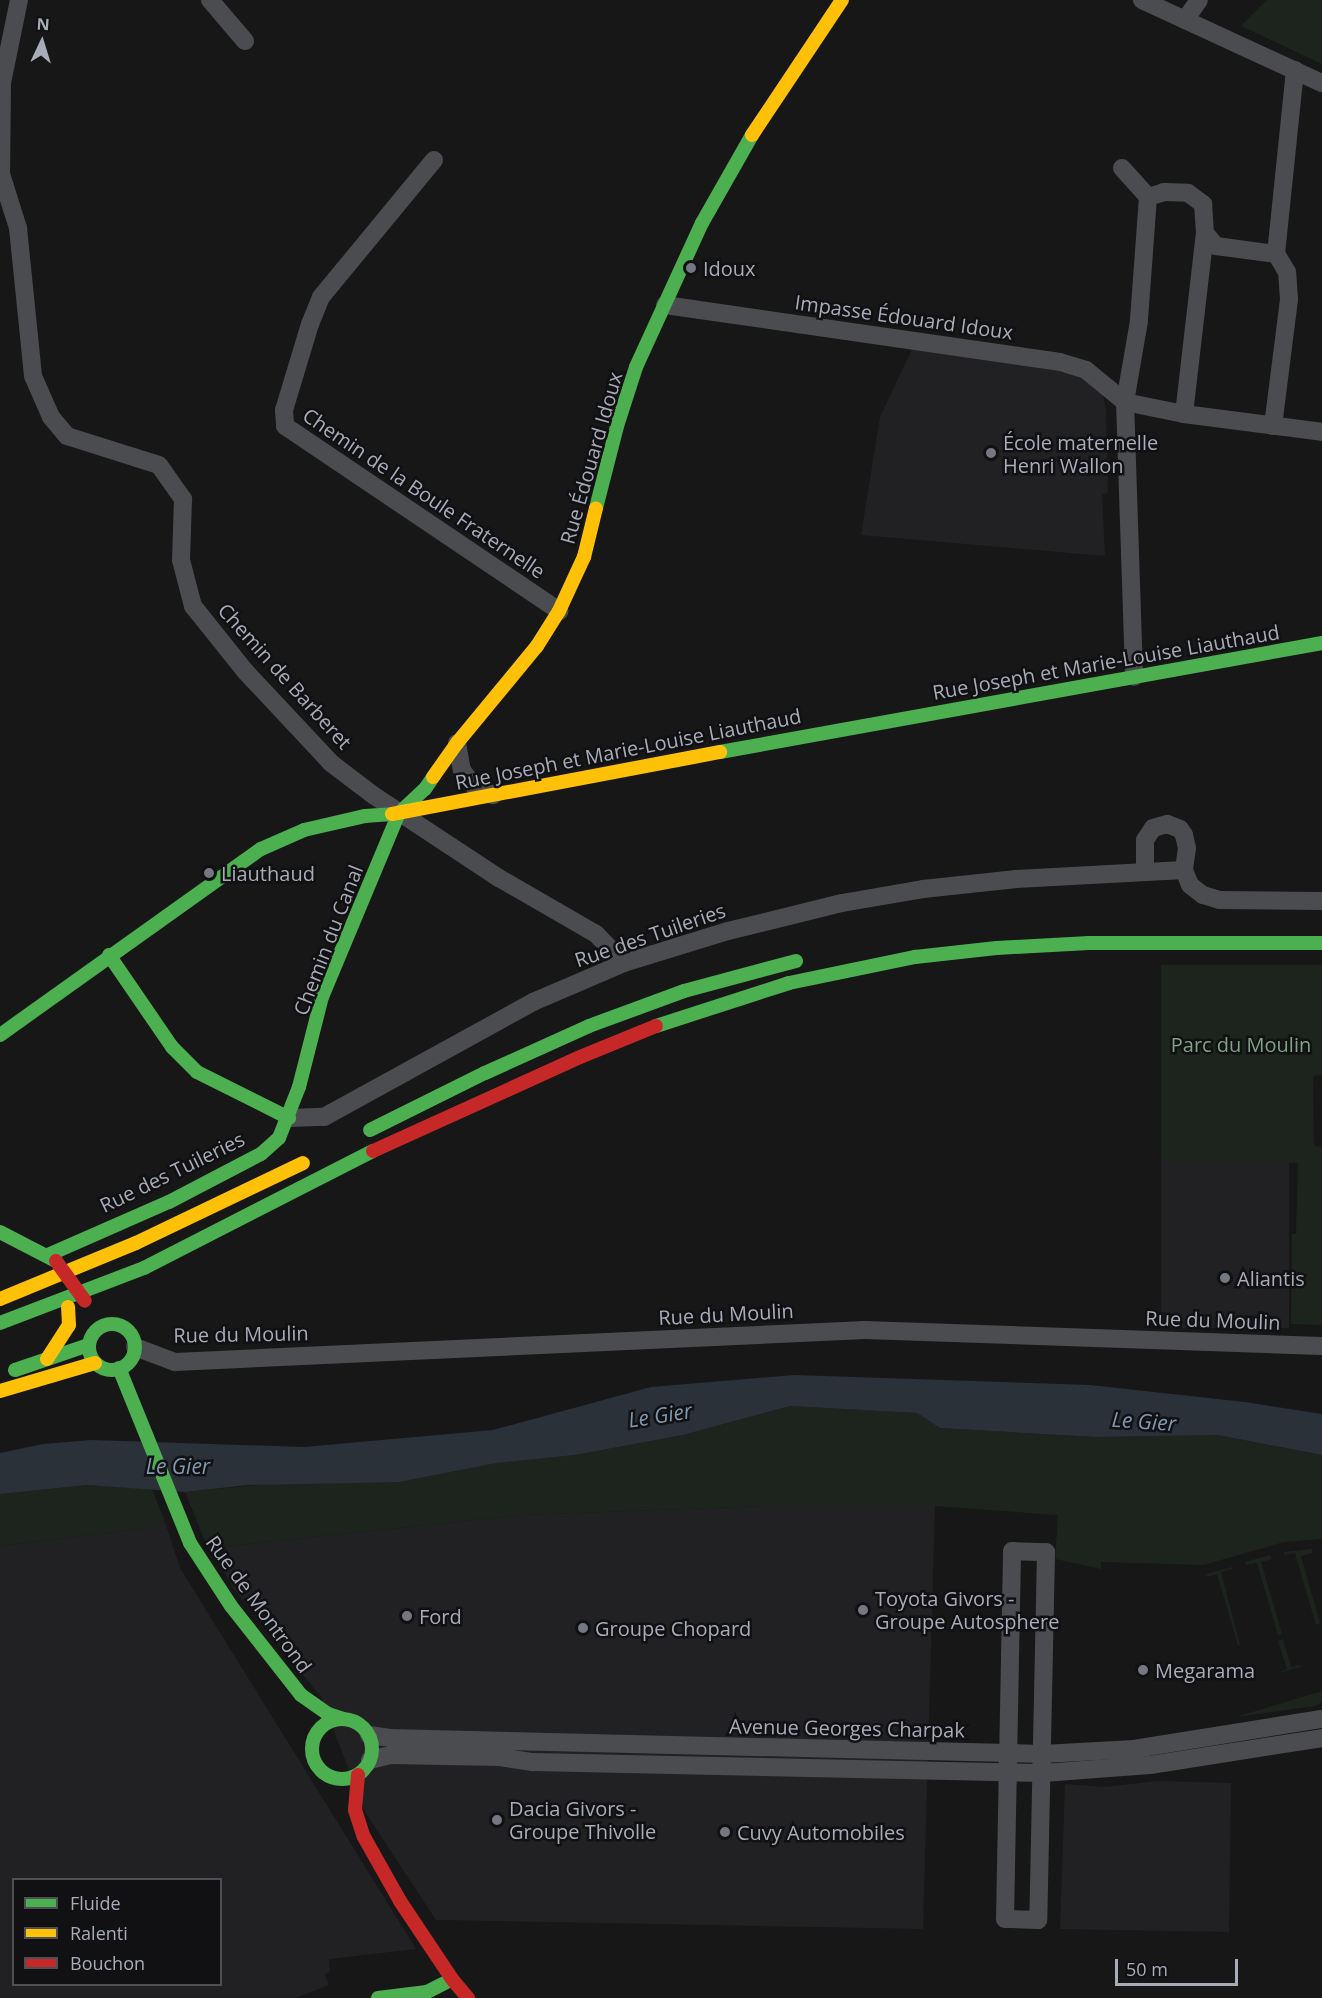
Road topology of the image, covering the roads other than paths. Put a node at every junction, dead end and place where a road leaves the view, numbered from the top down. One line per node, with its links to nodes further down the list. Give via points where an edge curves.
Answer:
1 (19, 0): 25 (street, Chemin de Barberet, via 2,83 2,174 18,228 33,376 51,417 67,436 159,465 183,499 181,560 193,606 245,672 331,763)
2 (210, 0): 7 (street)
3 (842, 0): 15 (main road, Rue Édouard Idoux, via 744,146 702,223)
4 (1142, 0): 6 (street)
5 (1199, 0): 6 (street)
6 (1185, 20): 8 (street)
7 (245, 41)
8 (1295, 70): 9 (street); 14 (street)
9 (1322, 83)
10 (434, 160): 20 (street, Chemin de la Boule Fraternelle, via 321,297 309,324 284,410 285,426)
11 (1122, 168): 12 (street)
12 (1148, 197): 13 (street, via 1164,192 1188,193 1203,204); 16 (street, via 1138,321)
13 (1206, 233): 14 (street, via 1216,246); 17 (street)
14 (1276, 254): 18 (street, via 1287,272 1289,299)
15 (665, 305): 16 (street, Impasse Édouard Idoux, via 1060,362 1086,370); 20 (main road, Rue Édouard Idoux, via 636,368 617,426 584,558)
16 (1125, 402): 17 (street); 22 (street)
17 (1184, 414): 18 (street)
18 (1273, 426): 19 (street)
19 (1322, 432)
20 (559, 611): 23 (main road, Rue Édouard Idoux, via 537,646)
21 (1322, 643): 22 (main road, Rue Joseph et Marie-Louise Liauthaud)
22 (1134, 677): 24 (main road, Rue Joseph et Marie-Louise Liauthaud)
23 (457, 743): 24 (street, via 462,770 472,784); 25 (main road, Rue Édouard Idoux, via 425,789)
24 (493, 795): 25 (main road, Rue Joseph et Marie-Louise Liauthaud)
25 (399, 813): 30 (main road, Rue Joseph et Marie-Louise Liauthaud, via 365,816 304,830 261,849); 32 (street, Chemin de Barberet, via 499,878 596,934); 34 (main road, Chemin du Canal, via 322,997)
26 (1184, 870): 27 (street, Rue des Tuileries); 27 (street, via 1187,841 1180,830 1167,824 1154,828 1145,840); 28 (street, via 1190,885 1203,895 1220,900)
27 (1145, 871): 32 (street, Rue des Tuileries, via 923,889 842,903)
28 (1322, 901)
29 (1322, 944): 41 (main road, via 1089,943 997,948 915,957 789,983 681,1016 580,1057 346,1164 144,1268)
30 (109, 955): 33 (main road, Rue Joseph et Marie-Louise Liauthaud); 34 (main road, via 172,1047 197,1072)
31 (806, 958): 35 (main road, via 684,991 589,1026)
32 (624, 963): 34 (street, Rue des Tuileries, via 533,1002 324,1117)
33 (0, 1035)
34 (289, 1118): 38 (main road, Rue des Tuileries, via 279,1138 261,1154)
35 (360, 1135)
36 (320, 1155): 39 (main road, via 136,1243)
37 (0, 1232): 38 (main road)
38 (53, 1261): 40 (main road, bridge); 45 (main road, via 68,1307 69,1325)
39 (0, 1299)
40 (92, 1312): 42 (main road, via 93,1334); 44 (main road, via 124,1328 131,1334)
41 (0, 1323)
42 (89, 1344): 45 (main road); 46 (main road)
43 (1322, 1346): 44 (street, Rue du Moulin, via 865,1330 175,1362)
44 (135, 1347): 47 (main road, via 130,1360)
45 (47, 1359): 48 (main road)
46 (95, 1363): 47 (main road, via 107,1369); 49 (main road)
47 (119, 1368): 50 (main road, Rue de Montrond, via 190,1543 231,1606)
48 (0, 1375)
49 (0, 1391)
50 (301, 1695): 51 (main road, Rue de Montrond, via 327,1714); 55 (main road, Rue de Montrond, via 312,1725)
51 (343, 1719): 53 (main road, via 362,1727); 55 (main road, via 324,1725)
52 (1322, 1719): 56 (street, Avenue Georges Charpak, via 1134,1749)
53 (369, 1735): 57 (main road); 58 (street, Avenue Georges Charpak)
54 (1322, 1738): 59 (street, Avenue Georges Charpak, via 1150,1765)
55 (313, 1742): 61 (main road, via 315,1762)
56 (1043, 1754): 58 (street, Avenue Georges Charpak); 58 (street, via 1046,1552 1012,1551); 59 (street)
57 (370, 1760): 58 (street, Avenue Georges Charpak, via 390,1755 500,1757 532,1762); 60 (main road)
58 (1007, 1763): 59 (street, Avenue Georges Charpak); 59 (street, via 1005,1919 1038,1920)
59 (1043, 1773)
60 (358, 1775): 61 (main road, via 350,1779); 62 (main road, via 355,1810)
61 (329, 1776): 62 (main road, via 339,1787 350,1822)
62 (364, 1837): 63 (main road, via 399,1901)
63 (453, 1979): 64 (main road, via 427,1992); 65 (main road)
64 (378, 1998)
65 (468, 1998)

